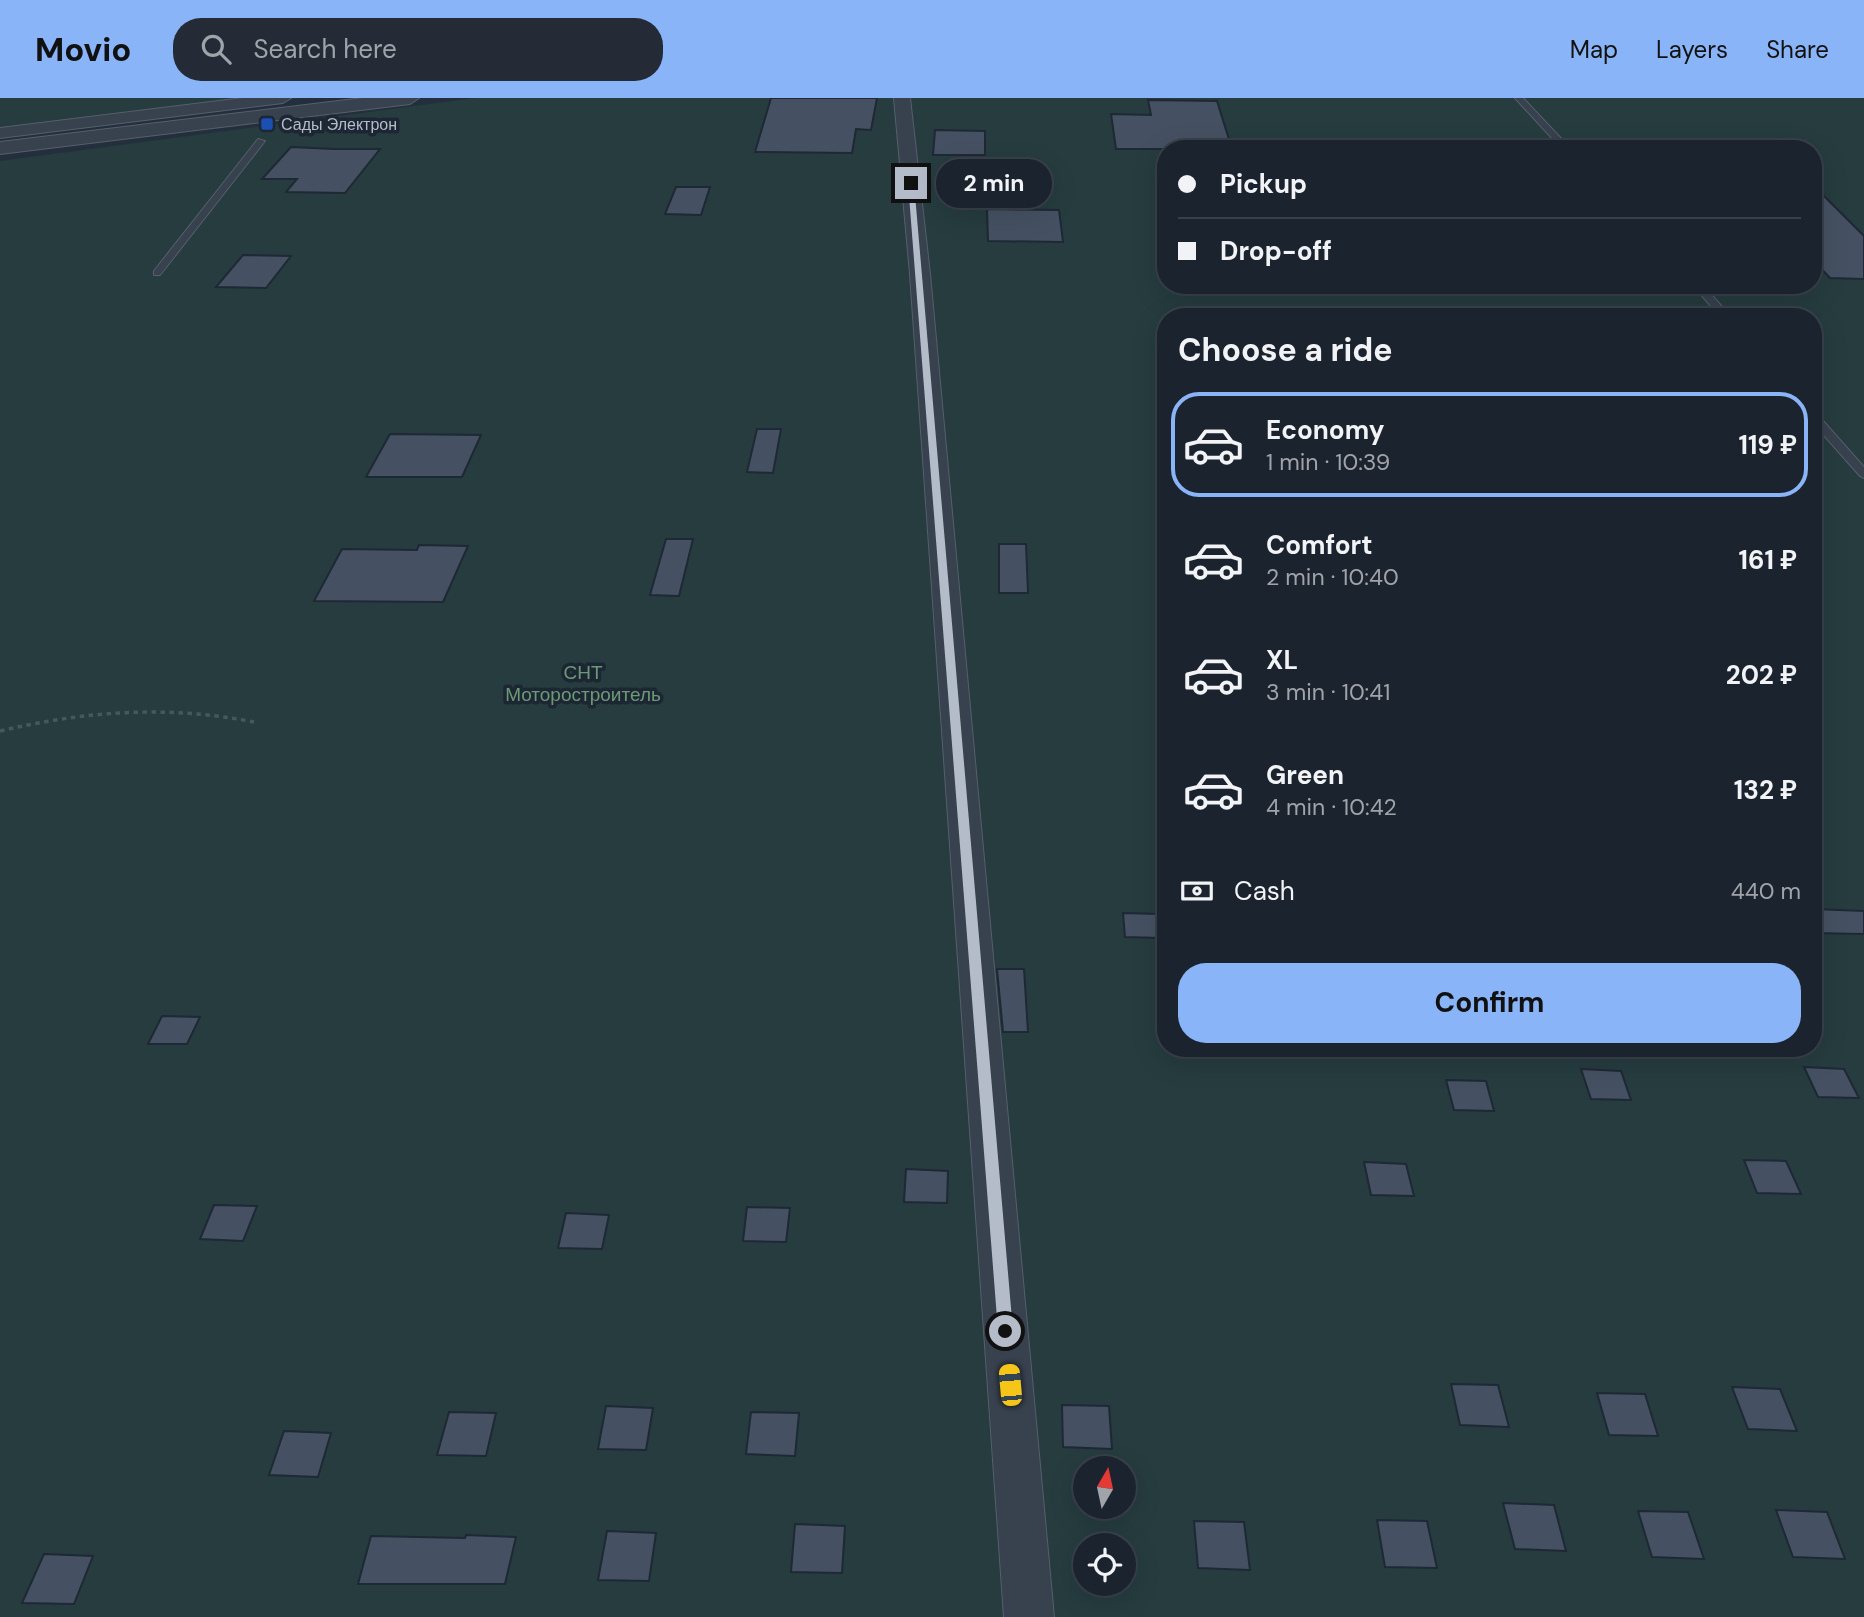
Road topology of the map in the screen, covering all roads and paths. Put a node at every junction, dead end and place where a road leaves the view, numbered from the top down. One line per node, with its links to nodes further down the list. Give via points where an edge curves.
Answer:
1 (283, 98): 6 (street)
2 (410, 98): 5 (street)
3 (902, 98): 17 (street)
4 (1519, 98): 7 (lane)
5 (377, 100): 9 (street)
6 (0, 133)
7 (1559, 140)
8 (261, 141): 10 (lane)
9 (0, 149)
10 (157, 273)
11 (1706, 294): 12 (lane)
12 (1718, 308)
13 (1822, 426): 14 (lane)
14 (1864, 474)
15 (254, 722): 16 (path, via 211,712 145,709 82,713)
16 (0, 731)
17 (1029, 1617)

